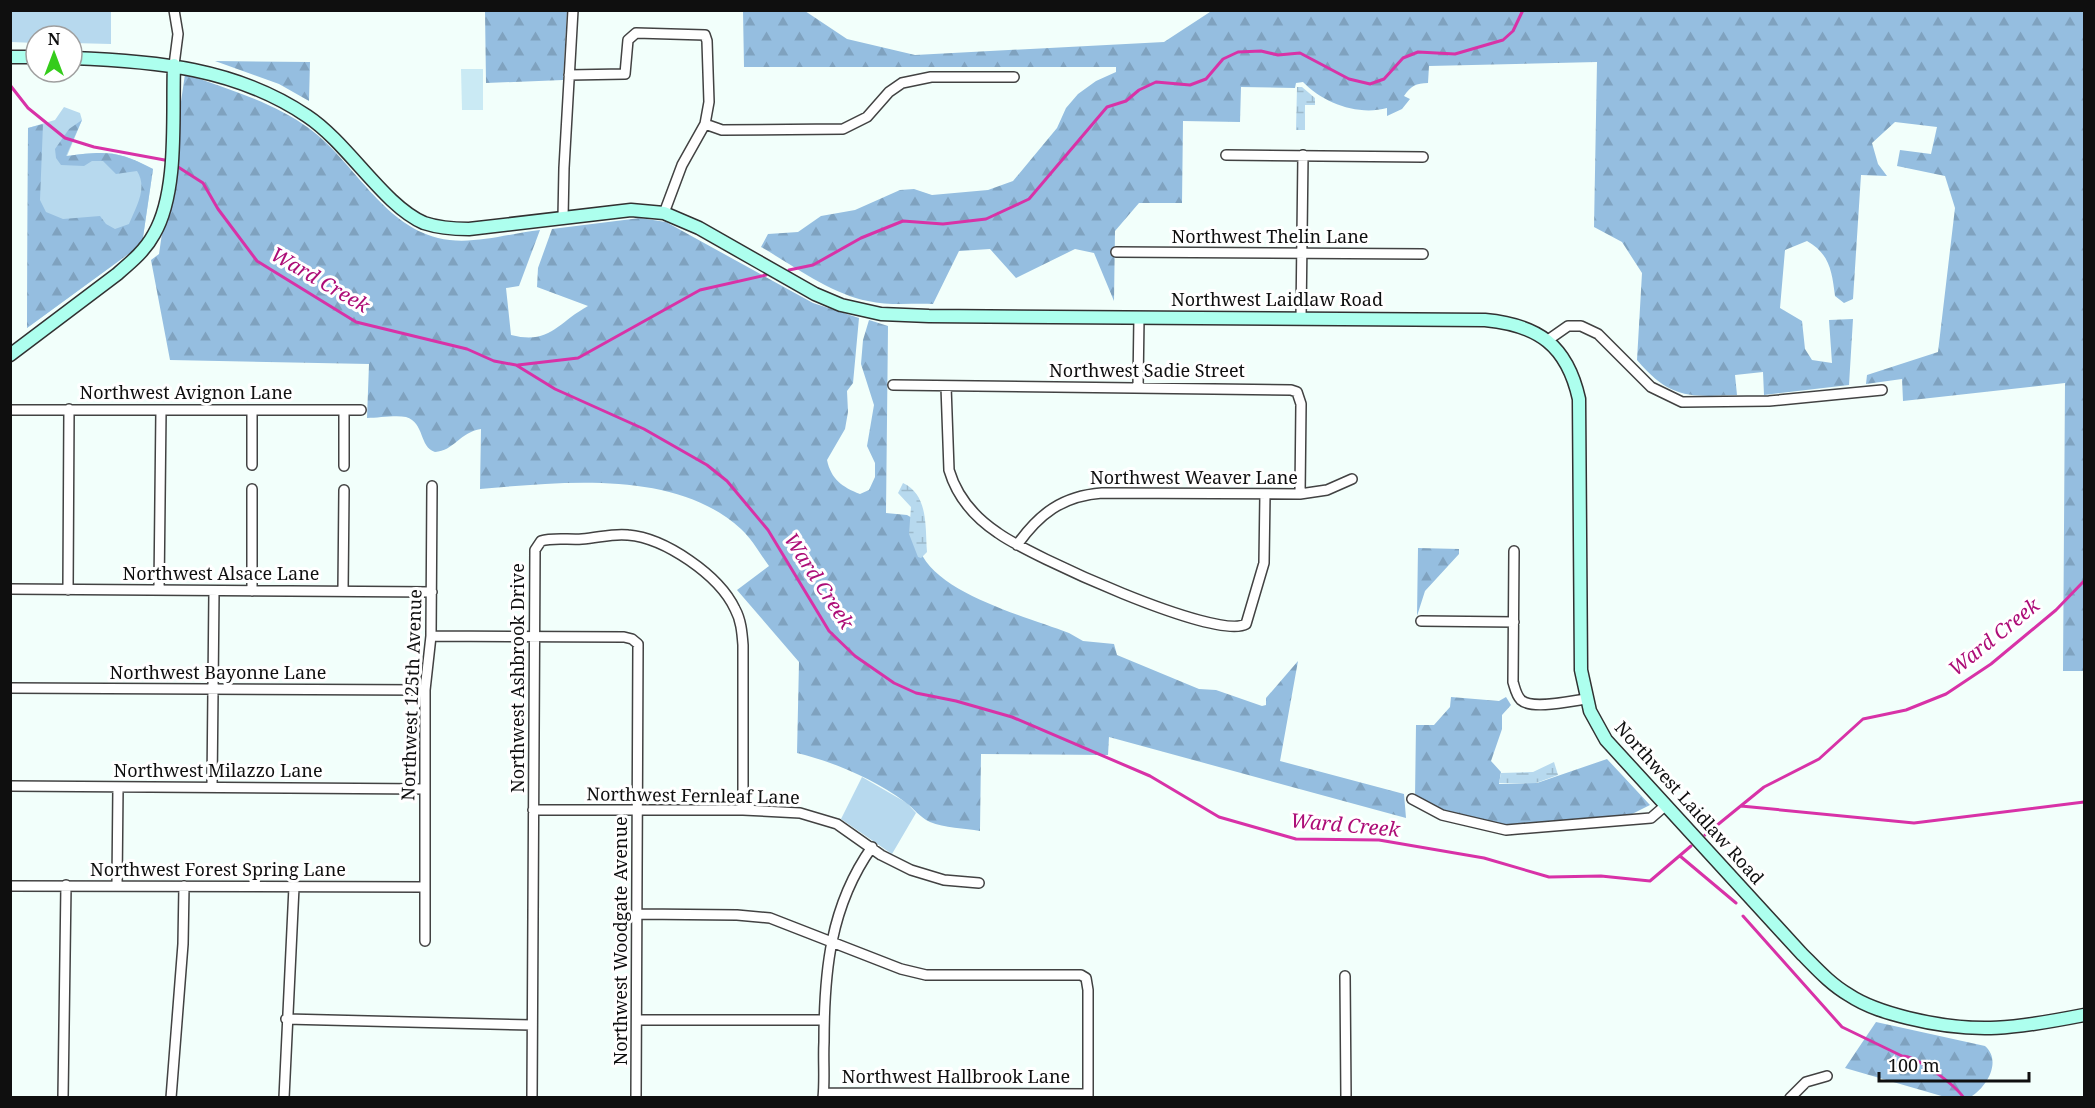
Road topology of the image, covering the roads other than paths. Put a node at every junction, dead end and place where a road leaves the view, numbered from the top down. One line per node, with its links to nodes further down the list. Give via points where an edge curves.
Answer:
1 (174, 10): 4 (street, via 178,34)
2 (573, 10): 5 (street)
3 (84, 58): 4 (street, Northwest Laidlaw Road)
4 (174, 65): 12 (street, Northwest Laidlaw Road, via 244,84 307,115 342,143 404,211 425,223 469,229); 19 (street, via 167,195 153,236 133,261)
5 (569, 75): 7 (street, via 625,74 628,40 636,33 705,35); 12 (street)
6 (1014, 77): 7 (street, via 931,77 902,83 867,117 843,129 722,130)
7 (705, 124): 11 (street, via 681,165)
8 (1226, 154): 9 (street)
9 (1302, 155): 10 (street); 14 (street)
10 (1424, 157)
11 (664, 213): 12 (street, Northwest Laidlaw Road, via 631,210); 16 (street, Northwest Laidlaw Road, via 710,234 815,294 857,310 929,316)
12 (563, 218)
13 (1116, 252): 14 (street, Northwest Thelin Lane)
14 (1301, 254): 15 (street, Northwest Thelin Lane); 17 (street)
15 (1423, 254)
16 (1139, 317): 17 (street, Northwest Laidlaw Road); 22 (street)
17 (1301, 318): 18 (street, Northwest Laidlaw Road, via 1485,320 1511,323)
18 (1548, 340): 23 (street, via 1568,326 1590,329 1651,387 1672,399 1692,404); 54 (street, Northwest Laidlaw Road, via 1567,362 1579,399 1580,651)
19 (10, 356)
20 (892, 385): 21 (street, Northwest Sadie Street)
21 (946, 386): 22 (street, Northwest Sadie Street); 38 (street, via 947,456 953,483 967,507)
22 (1138, 387): 37 (street, Northwest Sadie Street, via 1284,388 1297,393 1301,404)
23 (1882, 390)
24 (69, 409): 25 (street, Northwest Avignon Lane); 26 (street, Northwest Avignon Lane); 41 (street)
25 (10, 410)
26 (161, 410): 27 (street, Northwest Avignon Lane); 42 (street)
27 (252, 410): 28 (street, Northwest Avignon Lane); 30 (street)
28 (344, 410): 29 (street, Northwest Avignon Lane); 31 (street)
29 (361, 410)
30 (252, 465)
31 (344, 466)
32 (1352, 479): 37 (street, Northwest Weaver Lane, via 1327,490)
33 (432, 486): 46 (street, Northwest 125th Avenue)
34 (252, 489): 44 (street)
35 (344, 490): 45 (street)
36 (1265, 494): 37 (street, Northwest Weaver Lane); 38 (street, Northwest Weaver Lane, via 1078,496 1049,509); 38 (street, via 1264,563 1250,616 1242,626 1227,627 1161,608)
37 (1300, 494)
38 (1017, 545)
39 (1514, 551): 48 (street)
40 (10, 589): 41 (street, Northwest Alsace Lane)
41 (68, 590): 42 (street, Northwest Alsace Lane)
42 (159, 590): 43 (street, Northwest Alsace Lane)
43 (214, 591): 44 (street, Northwest Alsace Lane); 52 (street)
44 (252, 591): 45 (street, Northwest Alsace Lane)
45 (343, 591): 46 (street, Northwest Alsace Lane)
46 (432, 592): 49 (street, Northwest 125th Avenue)
47 (1421, 621): 48 (street)
48 (1514, 622): 54 (street, via 1513,682 1521,700 1535,705)
49 (431, 636): 50 (street); 53 (street, Northwest 125th Avenue)
50 (534, 637): 61 (street, Northwest Ashbrook Drive); 62 (street, Northwest Ashbrook Drive, via 535,550 544,539 628,534 644,537 672,548 700,570 729,598 741,624); 63 (street, Northwest Woodgate Avenue, via 624,637 635,641 639,650)
51 (10, 688): 52 (street, Northwest Bayonne Lane)
52 (214, 690): 53 (street, Northwest Bayonne Lane); 57 (street)
53 (425, 690): 58 (street, Northwest 125th Avenue)
54 (1586, 699): 60 (street, Northwest Laidlaw Road, via 1600,732)
55 (10, 786): 56 (street, Northwest Milazzo Lane)
56 (118, 787): 57 (street, Northwest Milazzo Lane); 67 (street)
57 (212, 787): 58 (street, Northwest Milazzo Lane)
58 (425, 789): 71 (street, Northwest 125th Avenue)
59 (1412, 799): 60 (street, via 1425,808 1471,824 1521,830 1651,818)
60 (1665, 805): 76 (street, Northwest Laidlaw Road, via 1824,977 1861,1002 1899,1016 1972,1029 2010,1028)
61 (534, 810): 63 (street, Northwest Fernleaf Lane); 80 (street, Northwest Ashbrook Drive)
62 (743, 810): 63 (street, Northwest Fernleaf Lane); 64 (street, Northwest Fernleaf Lane, via 814,816 837,824)
63 (638, 811): 72 (street, Northwest Woodgate Avenue)
64 (872, 847): 65 (street, Northwest Fernleaf Lane, via 922,874); 74 (street, via 846,890)
65 (978, 883)
66 (66, 885): 67 (street, Northwest Forest Spring Lane); 68 (street, Northwest Forest Spring Lane); 84 (street)
67 (117, 885): 69 (street, Northwest Forest Spring Lane)
68 (10, 886)
69 (184, 886): 70 (street, Northwest Forest Spring Lane); 85 (street)
70 (294, 887): 71 (street, Northwest Forest Spring Lane); 77 (street)
71 (425, 887): 73 (street, Northwest 125th Avenue)
72 (638, 915): 74 (street, via 761,916); 78 (street, Northwest Woodgate Avenue)
73 (425, 941)
74 (831, 942): 79 (street); 83 (street, via 918,974 1081,975 1086,978)
75 (1345, 976): 89 (street)
76 (2085, 1015)
77 (286, 1019): 80 (street); 86 (street)
78 (638, 1020): 79 (street); 88 (street, Northwest Woodgate Avenue)
79 (824, 1020): 82 (street)
80 (531, 1025): 87 (street, Northwest Ashbrook Drive)
81 (1827, 1076): 90 (street, via 1806,1082)
82 (824, 1095): 83 (street, Northwest Hallbrook Lane)
83 (1088, 1096)
84 (63, 1098)
85 (171, 1098)
86 (284, 1098)
87 (532, 1098)
88 (636, 1098)
89 (1346, 1098)
90 (1790, 1098)

